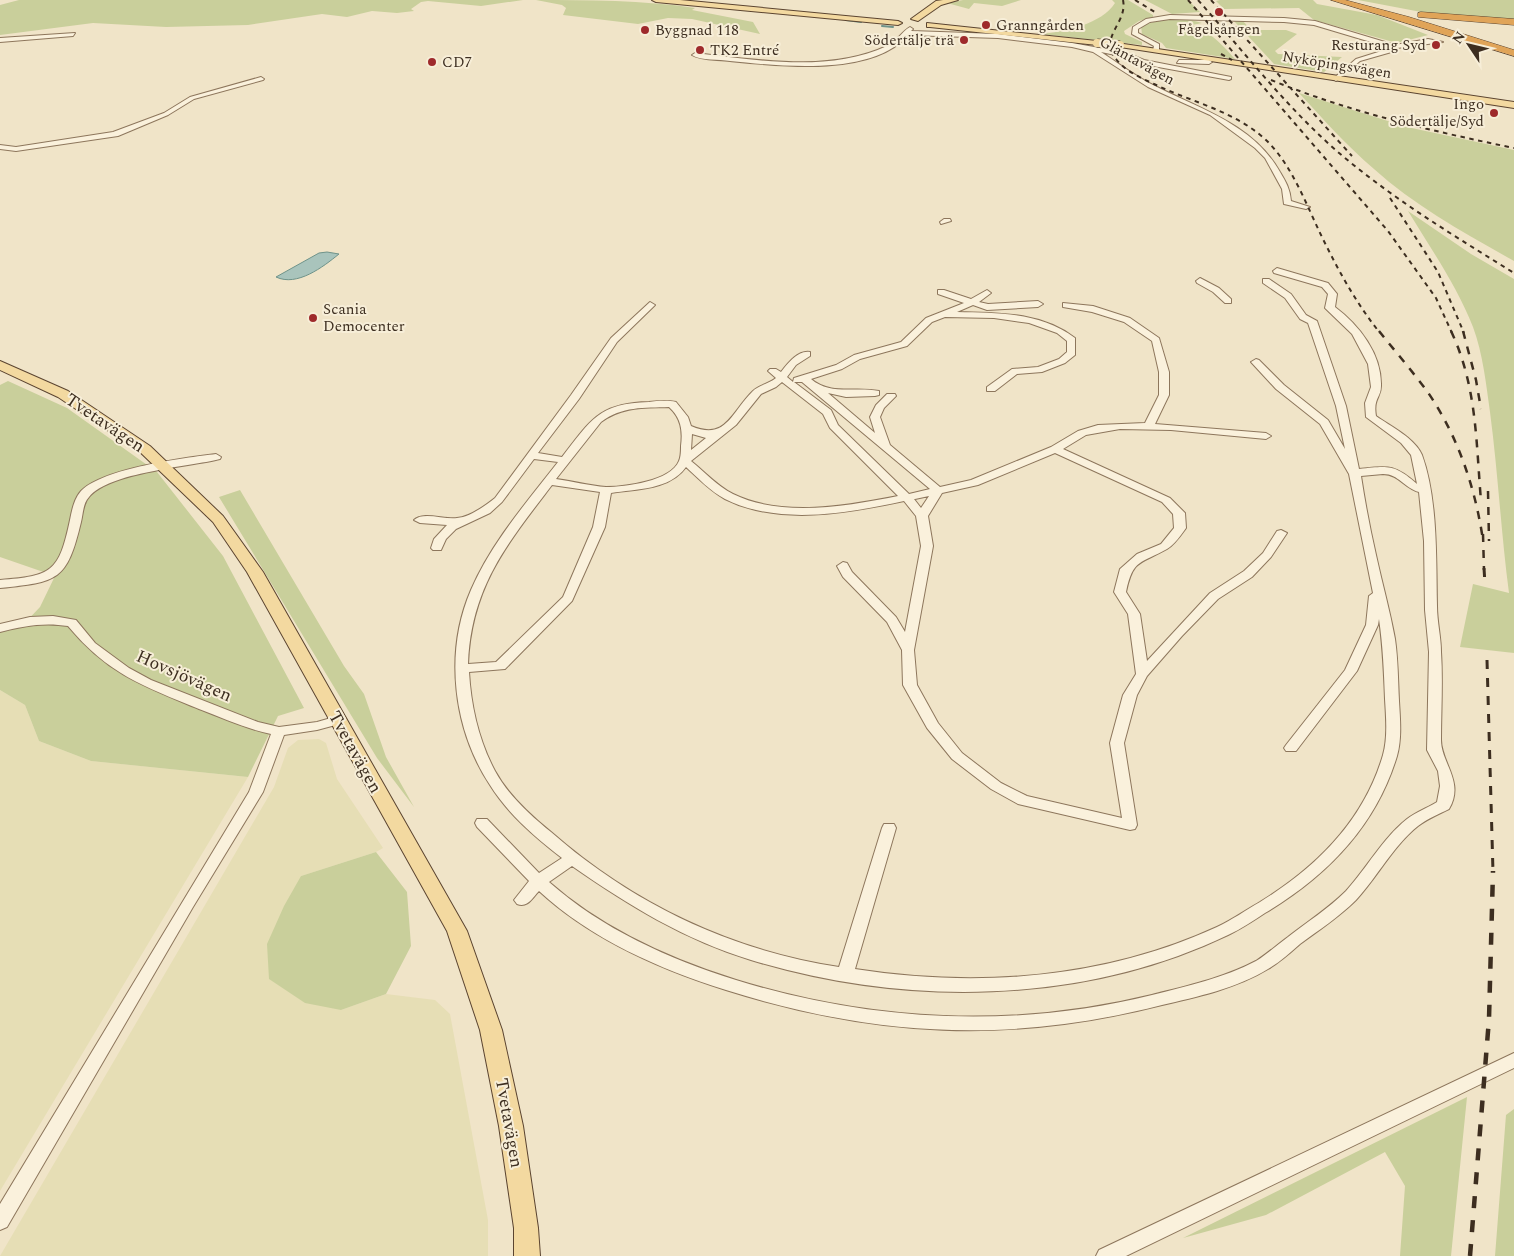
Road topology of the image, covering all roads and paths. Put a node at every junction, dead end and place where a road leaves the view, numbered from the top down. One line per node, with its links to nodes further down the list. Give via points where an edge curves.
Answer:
1 (656, 0): 6 (main road)
2 (954, 0): 7 (main road, via 939,3)
3 (1335, 0): 5 (highway)
4 (1346, 0): 8 (highway, via 1431,16); 15 (highway)
5 (1364, 8): 18 (highway); 22 (highway)
6 (850, 17): 9 (main road)
7 (926, 21): 9 (main road); 9 (main road, via 916,19); 17 (main road, Nyköpingsvägen, bridge, via 949,28)
8 (1514, 22)
9 (904, 26): 16 (street, Gläntavägen); 19 (street, via 898,42 884,50 839,60 782,63)
10 (1514, 27): 15 (highway, via 1494,34)
11 (74, 34): 12 (street)
12 (0, 40)
13 (1440, 42): 14 (street)
14 (1395, 47): 17 (street, via 1304,21 1170,17 1148,20 1135,28 1135,34 1157,44); 24 (street, via 1358,60)
15 (1514, 48)
16 (1088, 49): 20 (street, via 1116,52); 30 (street, Gläntavägen, via 1150,86 1212,114 1247,138 1268,157 1286,189 1287,202)
17 (1156, 50): 24 (main road, Nyköpingsvägen)
18 (1514, 54)
19 (695, 55)
20 (1132, 58): 21 (street); 23 (street)
21 (1209, 62)
22 (1514, 62)
23 (1229, 78)
24 (1337, 78): 26 (main road, Nyköpingsvägen)
25 (261, 79): 29 (street, via 192,98 166,114 115,134 16,149)
26 (1514, 106)
27 (12, 140): 28 (street)
28 (0, 143)
29 (0, 147)
30 (1306, 207)
31 (1200, 281): 34 (street)
32 (941, 292): 35 (street)
33 (988, 293): 35 (street)
34 (1228, 301)
35 (971, 303): 36 (street, via 988,307); 40 (street)
36 (1038, 304)
37 (650, 305): 56 (street, via 614,340)
38 (1066, 305): 50 (street, via 1127,320 1156,340 1164,372 1164,395)
39 (1330, 308): 41 (street, via 1321,318); 41 (street, via 1333,294 1325,285 1271,276 1303,317); 64 (street, via 1344,317 1373,362 1376,388 1370,401 1371,417 1405,441 1416,454)
40 (944, 314): 46 (street, via 929,320 904,344 857,357); 47 (street, via 1028,319 1062,330 1072,340 1072,353 1062,361 1039,370 1015,371)
41 (1312, 321): 61 (street, via 1316,342 1341,404)
42 (807, 354): 45 (street, via 793,363)
43 (1256, 362): 61 (street, via 1280,387 1324,422)
44 (0, 365): 60 (main road, Tvetavägen, via 63,394 145,449)
45 (779, 379): 46 (street); 52 (street, via 757,392 732,423); 66 (street, via 827,412 834,426)
46 (808, 382): 48 (street, via 846,394); 54 (street)
47 (991, 389)
48 (875, 393)
49 (891, 396): 54 (street, via 875,417)
50 (1148, 427): 53 (street); 55 (street, via 1111,427 1083,433)
51 (688, 428): 52 (street, via 700,434); 58 (street, via 672,404 620,407 597,420); 59 (street)
52 (714, 435): 59 (street)
53 (1266, 436)
54 (886, 448): 65 (street)
55 (1055, 449): 65 (street, via 974,483); 78 (street, via 1166,500 1179,513 1180,528 1165,546 1141,556 1124,572 1120,592 1134,614)
56 (530, 455): 58 (street); 69 (street, via 495,504 479,516)
57 (216, 457): 60 (street)
58 (564, 460): 62 (street)
59 (685, 461): 63 (street, via 664,480); 66 (street, via 729,497 775,511 816,510)
60 (164, 466): 74 (street, via 120,477 88,492 79,505 60,568 42,577); 79 (main road, Tvetavägen, via 189,489 238,546)
61 (1354, 473): 64 (street, via 1391,470 1416,489); 73 (street)
62 (549, 481): 63 (street); 77 (street, via 510,533 481,580 464,630)
63 (606, 490): 77 (street, via 599,528 568,598 500,666)
64 (1424, 490): 85 (street, via 1430,540 1435,652 1434,750 1445,771 1444,805 1411,823 1356,890 1262,965 1163,1000 1092,1016 1027,1024 907,1024 860,1018 756,994 692,972 625,942 574,911)
65 (938, 491): 66 (street); 67 (street)
66 (907, 498): 67 (street)
67 (922, 516): 76 (street, via 927,546)
68 (420, 520): 69 (street)
69 (459, 522): 71 (street, via 438,539)
70 (1280, 533): 78 (street, via 1267,554 1248,574 1214,596)
71 (437, 548)
72 (843, 566): 76 (street, via 892,620)
73 (1376, 582): 81 (street, via 1372,625 1351,671); 87 (street, via 1387,630 1394,727 1391,752 1367,812 1342,846 1308,877 1233,927 1178,950 1114,970 1054,980 988,984 922,984)
74 (0, 584)
75 (0, 628): 80 (street, Hovsjövägen, via 38,621 72,623 91,646 146,684 255,726)
76 (908, 650): 78 (street, via 910,685 932,725 957,756 996,786 1024,800 1130,825 1117,743 1130,696)
77 (461, 669): 84 (street, via 473,733 489,772 528,820)
78 (1142, 674)
79 (338, 720): 80 (street, Hovsjövägen); 90 (main road, Tvetavägen, via 457,931 491,1030 511,1126)
80 (279, 731): 89 (street, via 256,792)
81 (1291, 748)
82 (482, 823): 85 (street)
83 (889, 828): 87 (street)
84 (572, 858): 85 (street); 87 (street, via 673,924 754,954)
85 (537, 882): 86 (street)
86 (522, 900)
87 (845, 975)
88 (1514, 1060): 91 (street)
89 (0, 1221)
90 (527, 1256)
91 (1106, 1256)

